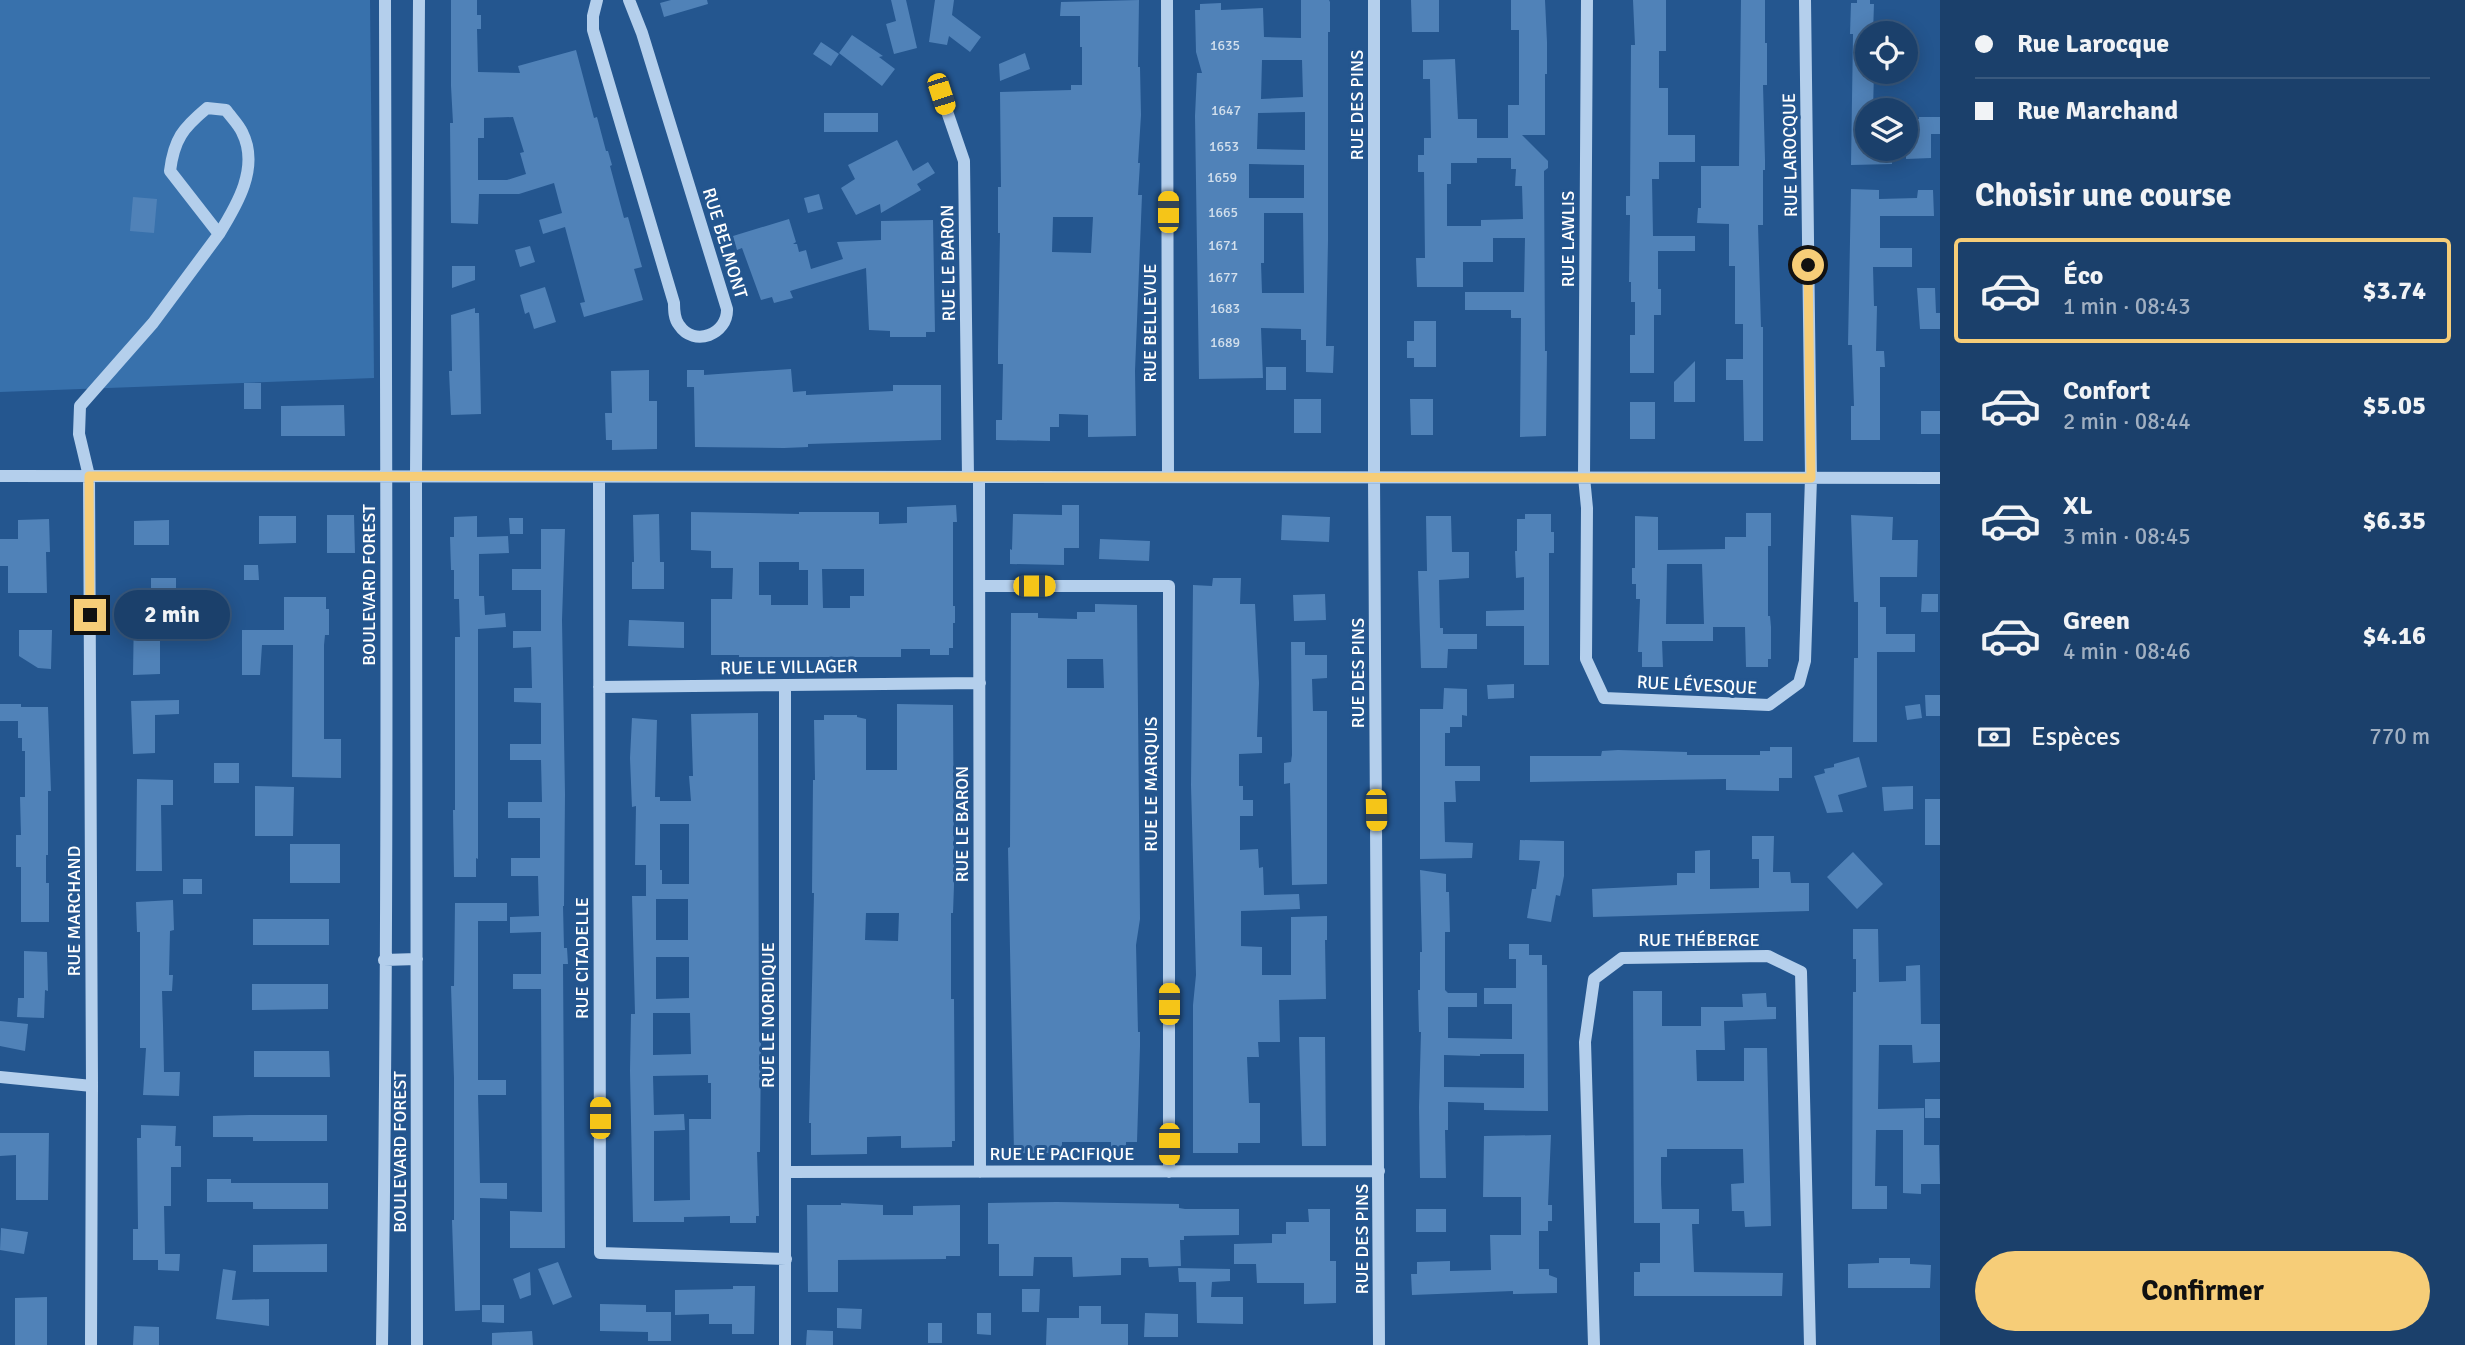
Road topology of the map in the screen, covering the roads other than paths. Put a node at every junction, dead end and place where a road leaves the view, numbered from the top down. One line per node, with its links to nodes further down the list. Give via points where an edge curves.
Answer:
1 (385, 0): 13 (street, BOULEVARD FOREST)
2 (419, 0): 14 (street, BOULEVARD FOREST)
3 (597, 0): 4 (street, RUE BELMONT, via 593,30 675,315 687,334 709,335 723,325 727,309)
4 (629, 0)
5 (1167, 0): 17 (street, RUE BELLEVUE)
6 (1374, 0): 18 (street, RUE DES PINS)
7 (1587, 0): 19 (street, RUE LAWLIS)
8 (1805, 0): 20 (street, RUE LAROCQUE)
9 (941, 94): 16 (street, RUE LE BARON, via 964,162)
10 (219, 234): 10 (street, RUE MARCHAND, via 170,171 183,128 207,108 226,110 242,132 249,155 239,201); 12 (street, RUE MARCHAND, via 153,323 80,406 79,434)
11 (0, 476): 12 (street)
12 (89, 476): 13 (street); 29 (street, RUE MARCHAND)
13 (386, 476): 14 (street); 27 (street, BOULEVARD FOREST)
14 (416, 476): 15 (street); 26 (street, BOULEVARD FOREST)
15 (599, 477): 16 (street); 25 (street, RUE CITADELLE)
16 (974, 477): 17 (street); 22 (street, RUE LE BARON)
17 (1168, 477): 18 (street)
18 (1374, 477): 19 (street); 31 (street, RUE DES PINS)
19 (1584, 477): 20 (street); 20 (street, RUE LÉVESQUE, via 1586,659 1604,698 1769,705 1799,684 1805,661)
20 (1811, 478): 21 (street)
21 (1940, 478)
22 (979, 586): 23 (street, RUE LE BARON); 30 (street, RUE LE MARQUIS, via 1169,586)
23 (979, 683): 24 (street, RUE LE VILLAGER); 33 (street, RUE LE BARON)
24 (785, 685): 25 (street, RUE LE VILLAGER); 32 (street, RUE LE NORDIQUE)
25 (599, 687): 34 (street, RUE CITADELLE, via 600,1253)
26 (416, 959): 27 (street); 37 (street, BOULEVARD FOREST)
27 (384, 960): 36 (street, BOULEVARD FOREST)
28 (0, 1077): 29 (street)
29 (92, 1086): 35 (street, RUE MARCHAND)
30 (1169, 1171): 31 (street, RUE LE PACIFIQUE); 33 (street, RUE LE PACIFIQUE)
31 (1379, 1171): 39 (street, RUE DES PINS)
32 (786, 1172): 33 (street, RUE LE PACIFIQUE); 34 (street, RUE LE NORDIQUE)
33 (980, 1172)
34 (786, 1259): 38 (street, RUE LE NORDIQUE)
35 (91, 1345)
36 (382, 1345)
37 (417, 1345)
38 (785, 1345)
39 (1379, 1345)
40 (1594, 1345): 41 (street, RUE THÉBERGE, via 1585,1042 1594,979 1622,958 1768,956 1801,972)
41 (1810, 1345)

